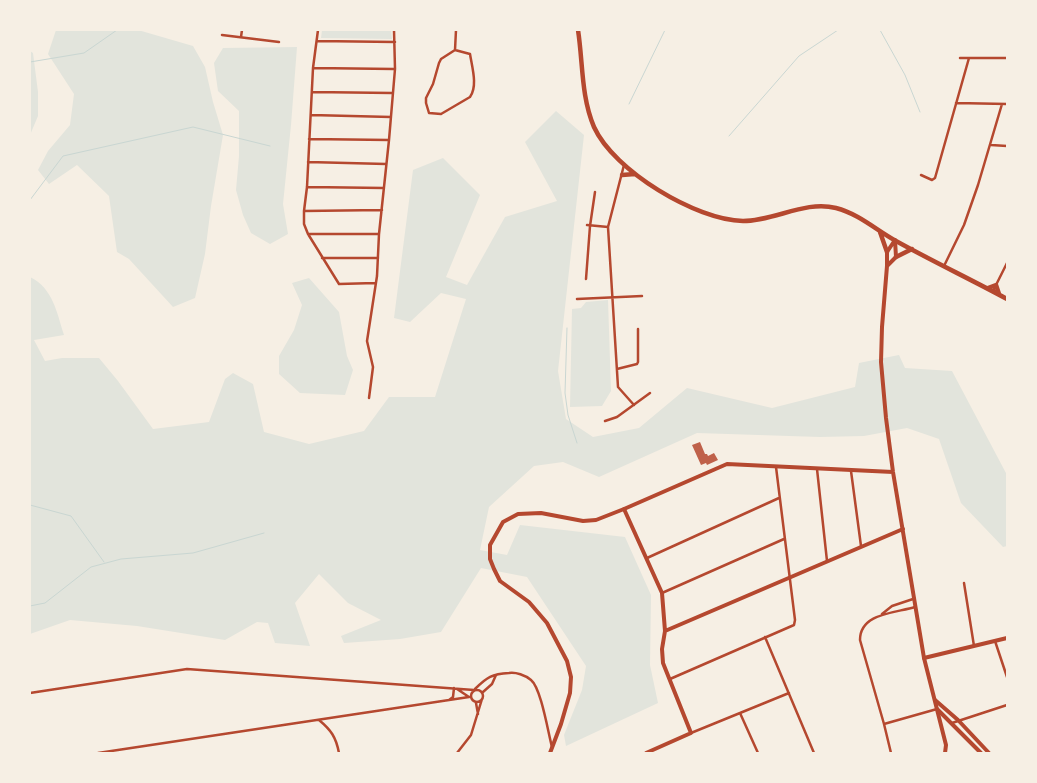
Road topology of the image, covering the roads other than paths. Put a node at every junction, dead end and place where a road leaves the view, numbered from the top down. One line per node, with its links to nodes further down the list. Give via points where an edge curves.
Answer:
1 (242, 30): 7 (street)
2 (318, 30): 8 (street)
3 (394, 30): 10 (street)
4 (456, 30): 11 (street)
5 (579, 31): 30 (main road, via 585,93 594,127)
6 (222, 35): 7 (street)
7 (241, 37): 9 (street)
8 (317, 41): 10 (street); 15 (street)
9 (279, 42)
10 (395, 42): 16 (street)
11 (455, 50): 11 (street, via 438,63 426,98 429,113 442,114 473,92 470,54)
12 (960, 58): 13 (street)
13 (969, 58): 14 (street); 19 (street)
14 (1007, 58)
15 (313, 68): 16 (street); 17 (street)
16 (395, 69): 18 (street)
17 (312, 92): 18 (street); 22 (street)
18 (392, 93): 23 (street)
19 (956, 103): 20 (street); 33 (street, via 935,178 932,180)
20 (1002, 104): 21 (street); 26 (street)
21 (1007, 104)
22 (311, 115): 23 (street); 24 (street)
23 (391, 117): 25 (street)
24 (310, 139): 25 (street); 28 (street)
25 (389, 140): 29 (street)
26 (990, 145): 27 (street); 52 (street, via 964,225)
27 (1007, 146)
28 (308, 162): 29 (street); 34 (street)
29 (386, 164): 35 (street)
30 (624, 165): 31 (main road); 32 (street)
31 (636, 174): 32 (main road); 41 (main road, via 686,206 726,219 764,219 821,205 856,216)
32 (622, 175): 40 (street)
33 (921, 175)
34 (307, 187): 35 (street); 37 (street)
35 (384, 188): 38 (street)
36 (594, 192): 39 (street)
37 (304, 210): 38 (street); 42 (street)
38 (382, 210): 43 (street)
39 (588, 225): 40 (street); 53 (street)
40 (608, 227): 59 (street)
41 (879, 230): 44 (main road); 46 (main road)
42 (308, 234): 43 (street); 48 (street)
43 (379, 234): 49 (street)
44 (894, 240): 45 (main road); 46 (main road); 47 (main road)
45 (912, 249): 47 (main road); 52 (main road)
46 (887, 252): 51 (main road)
47 (896, 256): 51 (main road)
48 (322, 258): 49 (street); 54 (street, via 339,284)
49 (378, 258): 54 (street)
50 (1007, 263): 55 (street)
51 (887, 266): 72 (main road, via 881,362)
52 (944, 266): 56 (main road)
53 (586, 279)
54 (375, 284): 66 (street, via 367,341 373,367)
55 (996, 285): 56 (main road); 57 (street); 58 (main road)
56 (987, 288): 57 (main road)
57 (993, 291): 58 (main road)
58 (999, 294): 62 (main road)
59 (612, 296): 60 (street); 61 (street); 64 (street)
60 (642, 296)
61 (577, 299)
62 (1007, 299)
63 (638, 329): 64 (street, via 637,364)
64 (617, 369): 67 (street, via 618,387)
65 (650, 393): 67 (street)
66 (369, 398)
67 (634, 405): 68 (street)
68 (606, 421)
69 (776, 467): 70 (main road); 73 (street); 74 (main road, via 727,464)
70 (817, 469): 71 (main road); 79 (street)
71 (851, 471): 72 (main road); 77 (street)
72 (894, 472): 75 (main road)
73 (780, 498): 76 (street); 78 (street)
74 (624, 509): 78 (main road); 114 (main road, via 596,520 583,521 541,513 518,514 503,522 490,545 490,559 500,581 529,602 547,623 567,661 570,693)
75 (902, 529): 77 (main road); 83 (main road)
76 (785, 538): 80 (street); 82 (street)
77 (861, 546): 79 (main road)
78 (647, 558): 82 (main road)
79 (827, 561): 80 (main road)
80 (790, 578): 86 (main road); 87 (street, via 794,625)
81 (964, 583): 90 (street)
82 (662, 593): 86 (main road)
83 (914, 599): 84 (main road); 85 (street, via 892,606)
84 (916, 607): 85 (street); 91 (main road)
85 (882, 614): 112 (street, via 865,623 860,631 860,640)
86 (664, 631): 94 (main road, via 663,663)
87 (765, 637): 94 (street); 99 (street)
88 (1007, 638): 89 (main road)
89 (995, 641): 90 (main road); 93 (street)
90 (974, 646): 91 (main road)
91 (924, 658): 102 (main road)
92 (497, 674): 96 (street, via 487,677); 98 (street); 114 (street, via 516,672 532,680 540,698)
93 (1007, 677)
94 (669, 680): 113 (main road)
95 (455, 688): 96 (street); 97 (street, via 188,669); 100 (street); 103 (street, via 453,697)
96 (475, 689): 98 (street); 100 (street)
97 (30, 693)
98 (483, 693): 101 (street)
99 (788, 693): 107 (street); 122 (street)
100 (470, 698): 103 (street); 104 (street)
101 (482, 699): 104 (street); 108 (street)
102 (935, 700): 106 (main road); 110 (main road)
103 (448, 701): 109 (street)
104 (476, 702): 108 (street)
105 (1007, 705): 110 (street)
106 (937, 709): 111 (main road); 112 (street); 124 (main road)
107 (740, 713): 113 (street); 121 (street)
108 (478, 716): 118 (street, via 471,735)
109 (319, 720): 115 (street); 117 (street, via 331,730)
110 (958, 720): 111 (street); 126 (main road)
111 (952, 723): 125 (main road)
112 (884, 724): 123 (street)
113 (691, 734): 120 (main road)
114 (552, 748): 119 (main road)
115 (111, 752): 116 (street)
116 (98, 753)
117 (339, 753)
118 (457, 753)
119 (550, 753)
120 (646, 753)
121 (758, 753)
122 (814, 753)
123 (891, 753)
124 (945, 753)
125 (980, 753)
126 (989, 753)

